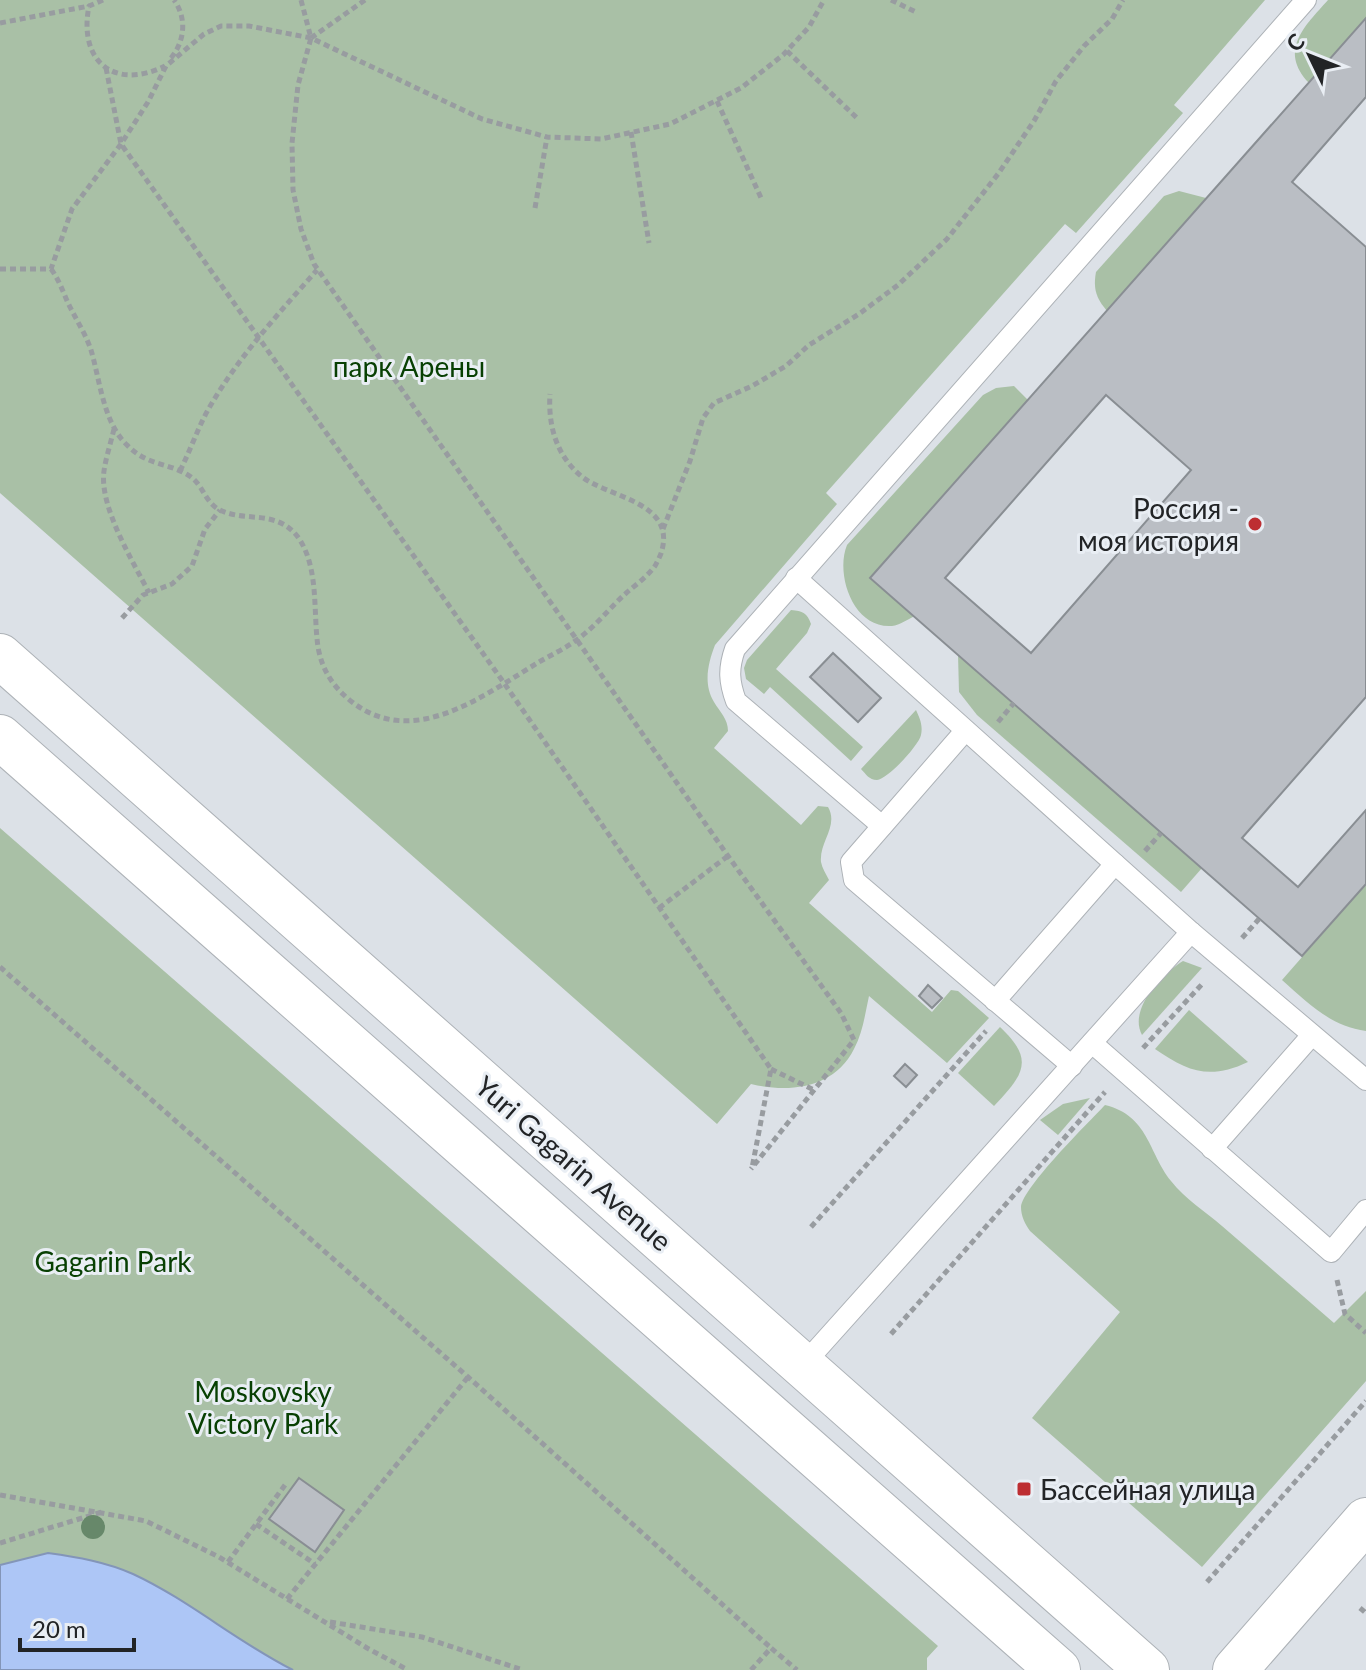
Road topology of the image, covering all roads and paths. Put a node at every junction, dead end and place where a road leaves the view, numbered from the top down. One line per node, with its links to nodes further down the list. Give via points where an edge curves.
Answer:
1 (103, 0): 10 (path)
2 (174, 0): 11 (path)
3 (181, 0): 11 (path)
4 (301, 0): 14 (path)
5 (365, 0): 14 (path)
6 (824, 0): 15 (path)
7 (891, 0): 12 (path)
8 (1123, 0): 34 (path, via 1056,81 998,174 947,239 898,285 786,366 714,403 703,418)
9 (1306, 0): 35 (lane)
10 (89, 6): 13 (path); 17 (path, via 85,29 90,51)
11 (179, 8): 16 (path, via 181,39)
12 (918, 13)
13 (0, 23)
14 (311, 38): 16 (path, via 221,26); 21 (path, via 482,119); 28 (path, via 298,85 292,158 301,229)
15 (787, 51): 18 (path); 19 (path)
16 (166, 66): 17 (path, via 146,75 125,76); 22 (path)
17 (106, 68): 22 (path)
18 (717, 101): 20 (path, via 670,124); 23 (path)
19 (858, 119)
20 (631, 132): 21 (path, via 601,139); 25 (path)
21 (547, 137): 24 (path)
22 (121, 144): 27 (path, via 72,209); 29 (path)
23 (762, 200)
24 (535, 208)
25 (649, 243)
26 (0, 269): 27 (path)
27 (51, 269): 31 (path, via 89,346)
28 (317, 270): 29 (path); 38 (path)
29 (258, 338): 32 (path, via 212,404); 40 (path)
30 (550, 394): 34 (path, via 549,416 565,459 594,485 640,504)
31 (114, 427): 32 (path, via 139,456); 36 (path, via 103,474 109,510)
32 (180, 471): 33 (path, via 196,481)
33 (220, 510): 36 (path, via 205,529 192,566 172,584); 40 (path, via 278,521 300,540 311,569 321,661 337,689 361,709 394,720 432,719)
34 (663, 530): 38 (path, via 663,549 654,567)
35 (796, 578): 41 (lane); 43 (lane, via 735,649 729,666 736,701)
36 (149, 593): 37 (path)
37 (122, 618)
38 (578, 639): 40 (path); 44 (path)
39 (0, 656): 67 (main road, Yuri Gagarin Avenue)
40 (504, 683): 46 (path)
41 (965, 731): 43 (lane); 45 (lane)
42 (0, 737): 90 (main road)
43 (882, 826): 51 (lane, via 851,862 854,880)
44 (728, 856): 46 (path); 60 (path, via 841,1013 854,1040)
45 (1115, 864): 48 (lane); 51 (lane)
46 (659, 908): 57 (path)
47 (1259, 919): 49 (path)
48 (1191, 932): 49 (lane); 53 (lane)
49 (1223, 960): 52 (lane); 58 (path)
50 (0, 967): 68 (path)
51 (1000, 1006): 56 (lane); 63 (path)
52 (1312, 1035): 54 (lane); 61 (lane)
53 (1092, 1043): 56 (lane); 58 (lane)
54 (1338, 1057): 55 (lane); 59 (lane)
55 (1366, 1062)
56 (1072, 1066): 67 (lane)
57 (771, 1069): 60 (path); 60 (path, via 751,1169)
58 (1123, 1072): 61 (lane); 66 (path)
59 (1366, 1080)
60 (814, 1090)
61 (1212, 1149): 64 (lane)
62 (1366, 1210): 64 (lane)
63 (811, 1227)
64 (1331, 1252): 65 (path, via 1345,1314)
65 (1366, 1333)
66 (891, 1334)
67 (803, 1365): 91 (main road, Yuri Gagarin Avenue)
68 (468, 1377): 79 (path); 85 (path)
69 (1366, 1401): 80 (path)
70 (285, 1485): 74 (path)
71 (0, 1495): 72 (path)
72 (103, 1511): 75 (path); 78 (path, via 146,1521)
73 (1366, 1520): 92 (main road)
74 (256, 1524): 77 (path); 78 (path)
75 (0, 1543)
76 (306, 1546): 77 (path)
77 (300, 1554): 79 (path)
78 (228, 1562): 81 (path)
79 (315, 1564): 81 (path)
80 (1207, 1582)
81 (287, 1599): 84 (path)
82 (1360, 1608): 83 (path)
83 (1366, 1613)
84 (325, 1621): 86 (path); 87 (path, via 422,1637)
85 (771, 1648): 88 (path); 89 (path)
86 (408, 1670)
87 (523, 1670)
88 (751, 1670)
89 (797, 1670)
90 (1058, 1670)
91 (1147, 1670)
92 (1235, 1670)

